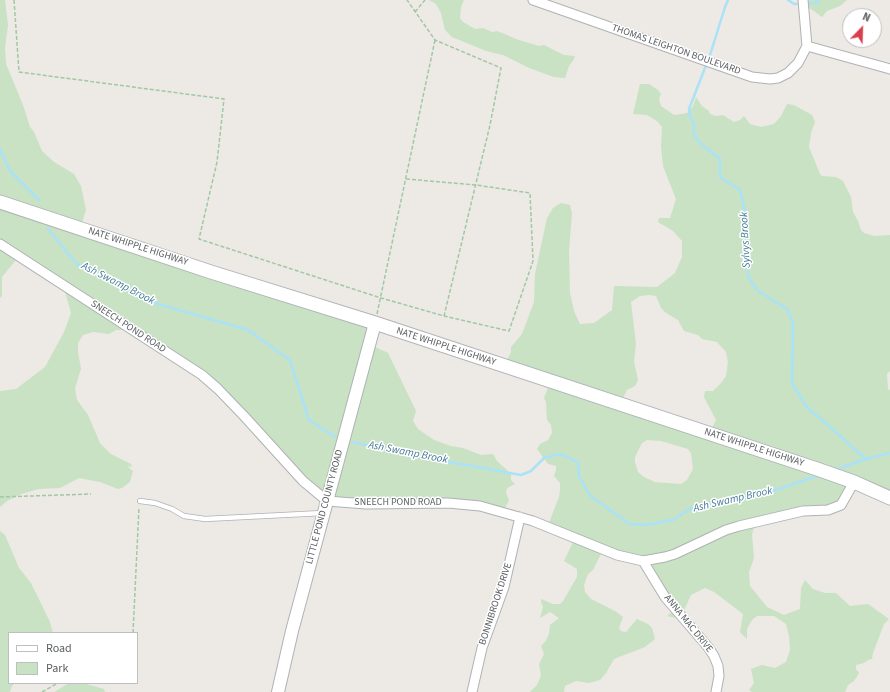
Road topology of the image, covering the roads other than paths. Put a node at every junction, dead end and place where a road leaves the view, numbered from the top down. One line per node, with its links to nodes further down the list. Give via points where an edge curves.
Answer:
1 (533, 0): 3 (street, THOMAS LEIGHTON BOULEVARD, via 752,77 770,79 788,73 798,63)
2 (803, 3): 3 (street)
3 (807, 46): 4 (street)
4 (890, 69)
5 (0, 202): 7 (main road, NATE WHIPPLE HIGHWAY)
6 (0, 244): 11 (street, SNEECH POND ROAD, via 202,375 244,416)
7 (375, 323): 8 (main road, NATE WHIPPLE HIGHWAY); 11 (street, LITTLE POND COUNTY ROAD)
8 (854, 482): 9 (main road, NATE WHIPPLE HIGHWAY); 13 (street, SNEECH POND ROAD, via 841,505 828,510 803,511 739,526 675,554)
9 (890, 498)
10 (140, 501): 11 (lane, via 155,503 184,516 205,519)
11 (326, 507): 12 (street, SNEECH POND ROAD, via 434,502 494,509); 14 (street, LITTLE POND COUNTY ROAD)
12 (520, 517): 13 (street, SNEECH POND ROAD, via 546,525 617,555); 15 (street, BONNIBROOK DRIVE, via 504,587 482,648)
13 (643, 561): 16 (street, ANNA MAC DRIVE, via 665,597 714,656 719,676)
14 (278, 692)
15 (472, 692)
16 (716, 692)

